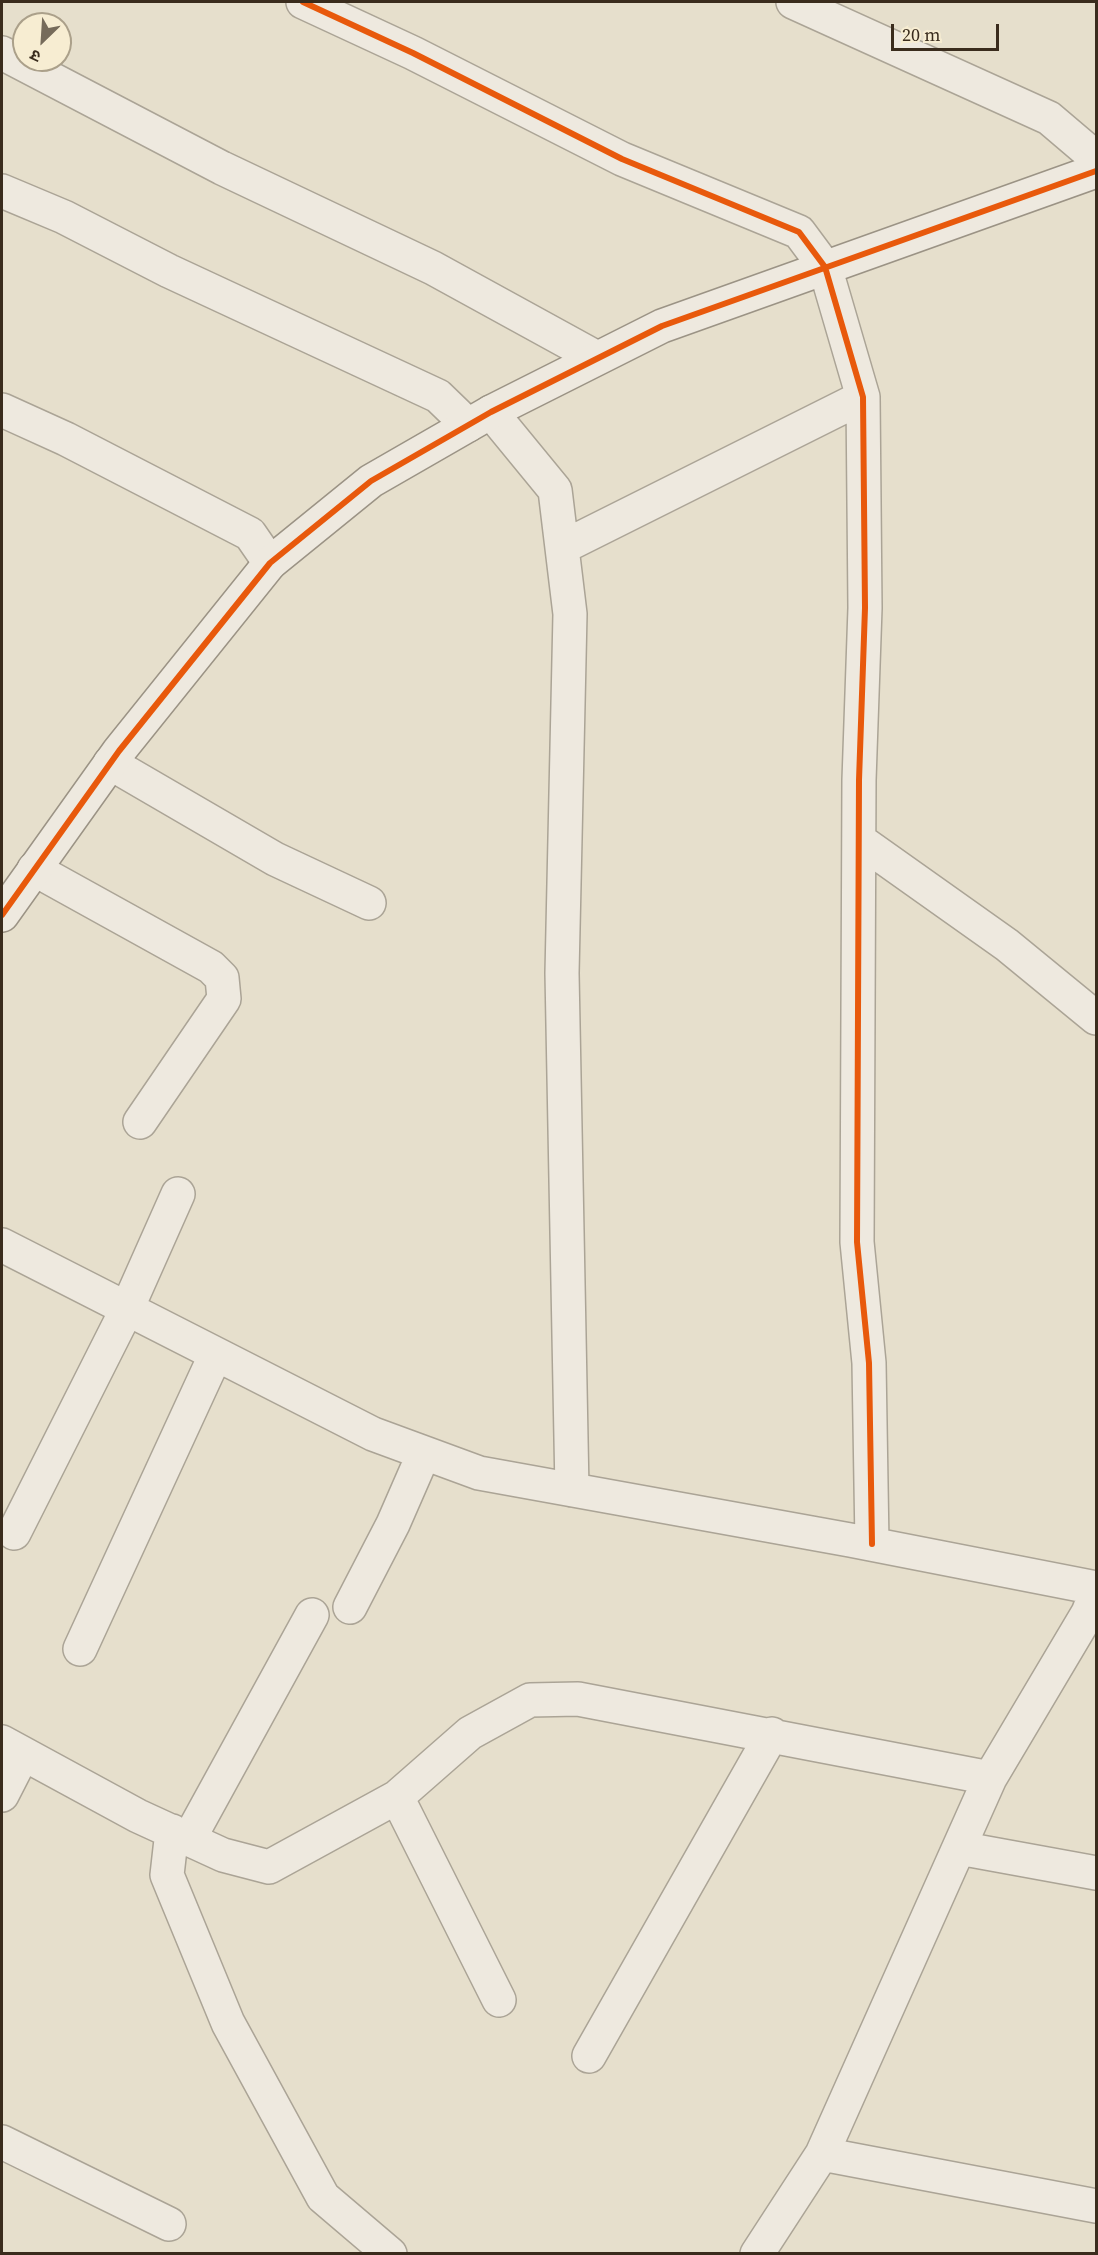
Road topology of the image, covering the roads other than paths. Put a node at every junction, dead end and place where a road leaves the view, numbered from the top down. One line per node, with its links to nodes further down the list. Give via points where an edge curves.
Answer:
1 (303, 2): 7 (street, via 622,159 799,232)
2 (793, 2): 4 (street, via 1048,118)
3 (2, 53): 8 (street, via 222,168 433,268)
4 (1096, 158)
5 (1096, 171): 7 (street)
6 (2, 191): 11 (street, via 64,217)
7 (825, 267): 8 (street, via 662,326); 9 (street)
8 (597, 358): 11 (street)
9 (863, 397): 12 (street); 15 (street, via 865,608)
10 (2, 410): 13 (street, via 250,534)
11 (479, 419): 12 (street, via 555,490); 13 (street, via 371,480)
12 (563, 548): 26 (street, via 570,614 562,973)
13 (270, 563): 14 (street)
14 (110, 763): 16 (street); 17 (street, via 275,859)
15 (859, 840): 19 (street, via 1006,945); 28 (street, via 857,1242 869,1363)
16 (34, 869): 18 (street); 20 (street, via 211,967 222,978 224,999)
17 (369, 903)
18 (2, 915)
19 (1096, 1018)
20 (140, 1122)
21 (178, 1194): 23 (street)
22 (2, 1245): 23 (street)
23 (126, 1311): 24 (street); 27 (street)
24 (215, 1356): 25 (street, via 373,1434); 32 (street)
25 (424, 1453): 26 (street, via 479,1473); 30 (street)
26 (572, 1490): 28 (street)
27 (14, 1533)
28 (872, 1544): 29 (street)
29 (1096, 1590): 35 (street, via 1088,1613)
30 (350, 1607)
31 (312, 1615): 38 (street)
32 (80, 1649)
33 (772, 1734): 35 (street); 37 (street, via 578,1699 530,1700 470,1733); 42 (street)
34 (12, 1748): 36 (street); 38 (street)
35 (990, 1778): 39 (street)
36 (2, 1795)
37 (397, 1797): 38 (street, via 269,1867 223,1855); 41 (street)
38 (180, 1835): 47 (street, via 167,1875 228,2023 323,2197)
39 (959, 1848): 40 (street); 44 (street)
40 (1096, 1872)
41 (499, 2000)
42 (589, 2056)
43 (2, 2142): 46 (street)
44 (822, 2154): 45 (street); 48 (street)
45 (1096, 2206)
46 (169, 2224)
47 (390, 2253)
48 (757, 2253)

